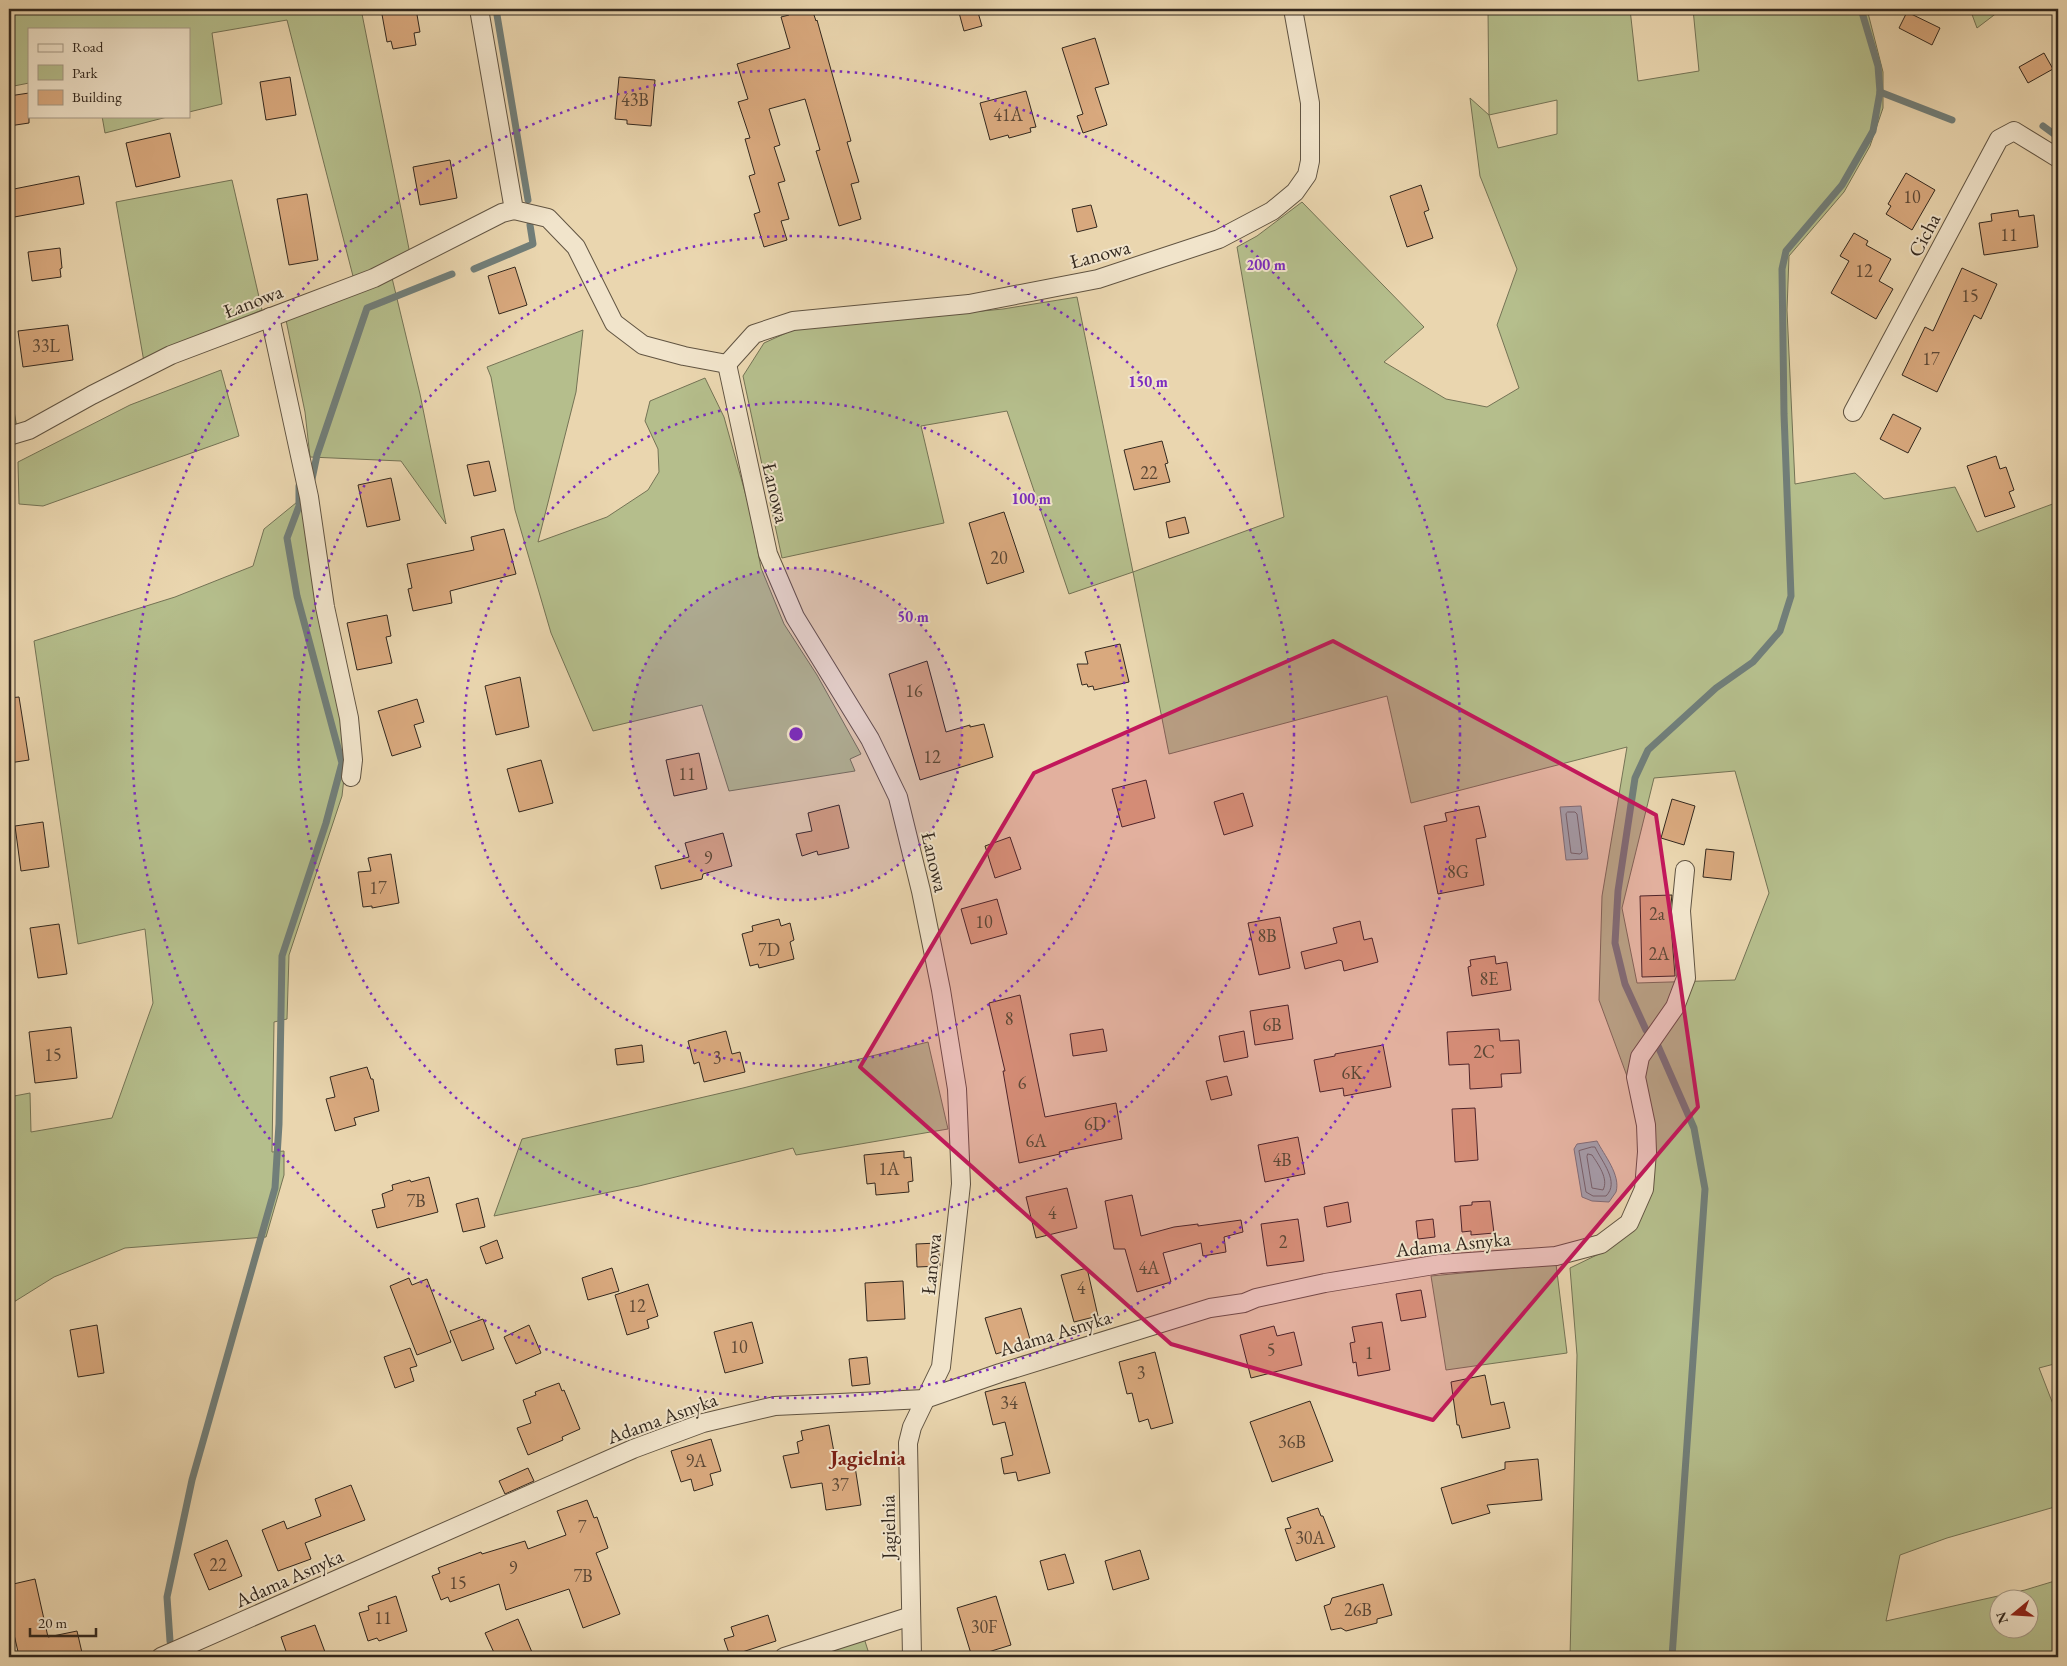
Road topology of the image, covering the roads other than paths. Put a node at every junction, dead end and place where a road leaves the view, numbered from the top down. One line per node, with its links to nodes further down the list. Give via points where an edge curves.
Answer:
1 (479, 9): 4 (street)
2 (1293, 9): 6 (street, Łanowa, via 1310,103 1310,161 1306,176 1295,192 1272,211 1219,239 1098,280 969,304 793,321 754,334)
3 (2058, 158): 7 (street, Cicha, via 2014,131 1999,139)
4 (514, 210): 5 (street, Łanowa, via 502,212 374,278); 6 (street, via 548,218 576,247 614,323 643,345)
5 (270, 317): 8 (street, Łanowa, via 171,355 29,430); 9 (street, via 309,497 325,607 349,718 353,760)
6 (727, 364): 11 (street, Łanowa, via 768,554 795,617 870,739 898,797 941,990 957,1089 961,1184 941,1367)
7 (1853, 412)
8 (9, 436)
9 (351, 777)
10 (1685, 870): 11 (street, Adama Asnyka, via 1681,911 1686,978 1675,1007 1640,1057 1636,1077 1646,1125 1644,1189 1629,1222 1602,1244 1556,1256 1440,1264 1325,1283 1210,1308)
11 (924, 1398): 12 (street, Jagielnia, via 908,1443); 13 (street, Adama Asnyka, via 774,1406 703,1423 633,1449)
12 (911, 1616): 14 (street); 15 (street, Jagielnia)
13 (161, 1657)
14 (784, 1657)
15 (912, 1657)

